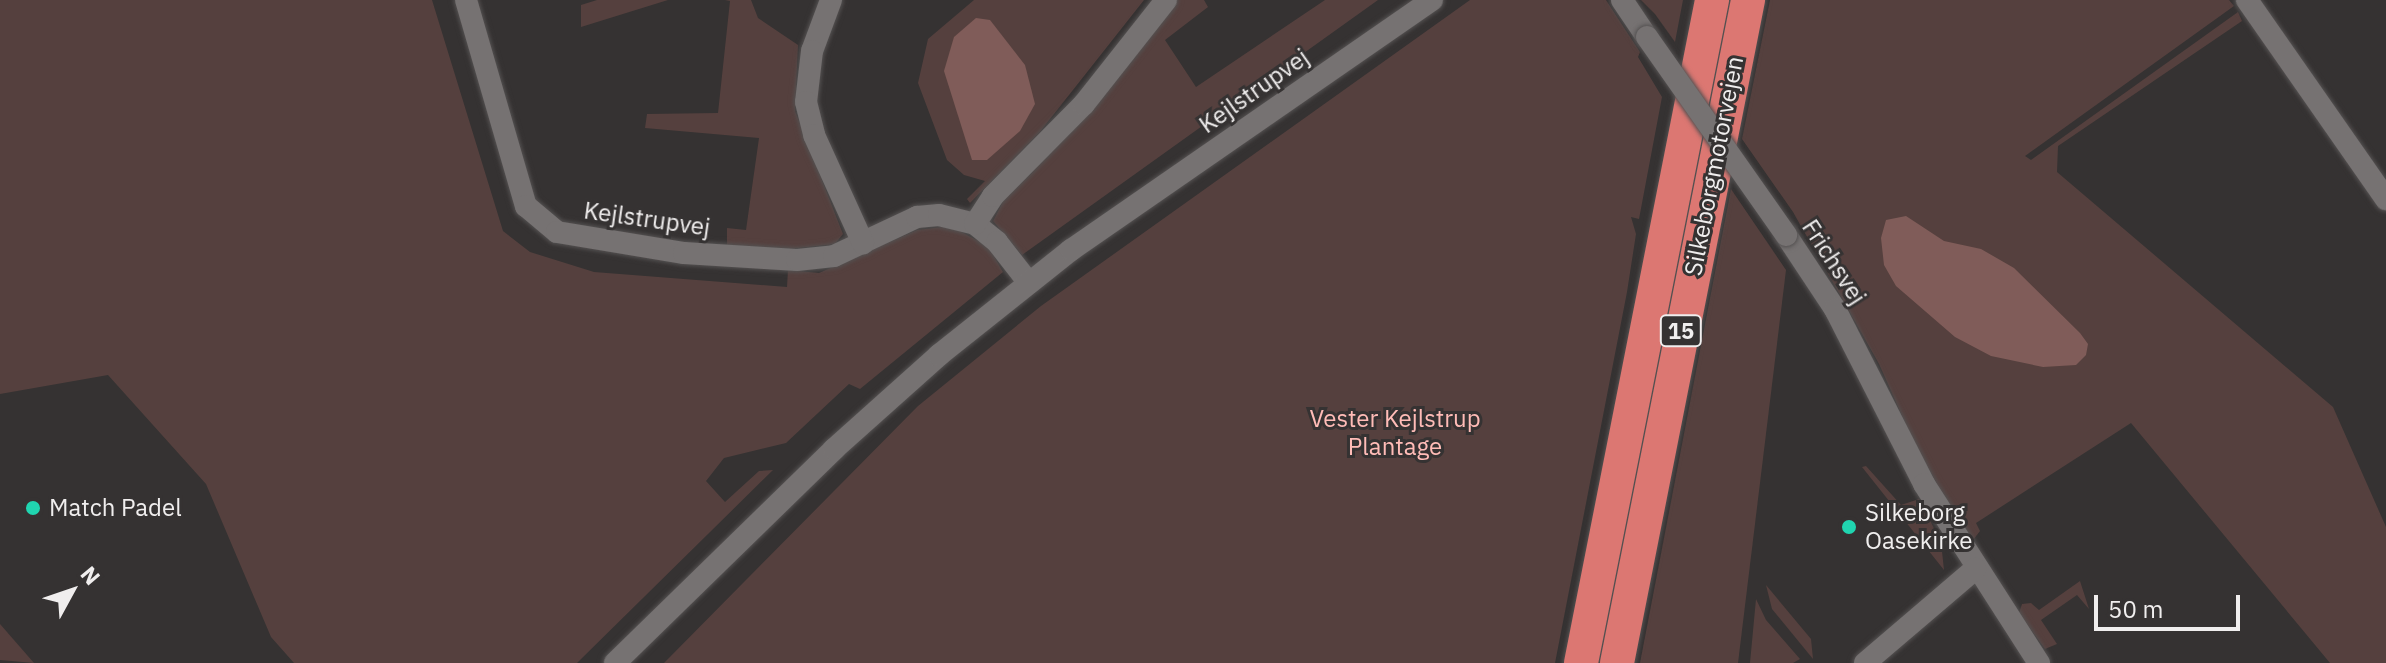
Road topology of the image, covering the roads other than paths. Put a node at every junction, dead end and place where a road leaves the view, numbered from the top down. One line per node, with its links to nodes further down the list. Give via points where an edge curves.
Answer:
1 (466, 0): 11 (street, Kejlstrupvej, via 526,206 557,232 684,253 797,260 834,256)
2 (831, 0): 11 (street, via 812,51 806,102 814,135)
3 (1166, 0): 10 (street, via 1084,104 993,196)
4 (1432, 0): 12 (street, Kejlstrupvej)
5 (1622, 0): 13 (street, Frichsvej, bridge, via 1835,309 1924,484)
6 (1712, 0): 15 (highway, Silkeborgmotorvejen / 15)
7 (1748, 0): 16 (highway, Silkeborgmotorvejen / 15)
8 (2247, 0): 9 (street)
9 (2386, 199)
10 (975, 224): 11 (street, Kejlstrupvej, via 928,215); 12 (street, via 997,242)
11 (863, 243)
12 (1029, 283): 14 (street, Kejlstrupvej, via 910,378)
13 (1975, 569): 17 (street); 18 (street, Frichsvej)
14 (615, 663)
15 (1581, 663)
16 (1617, 663)
17 (1865, 663)
18 (2039, 663)

